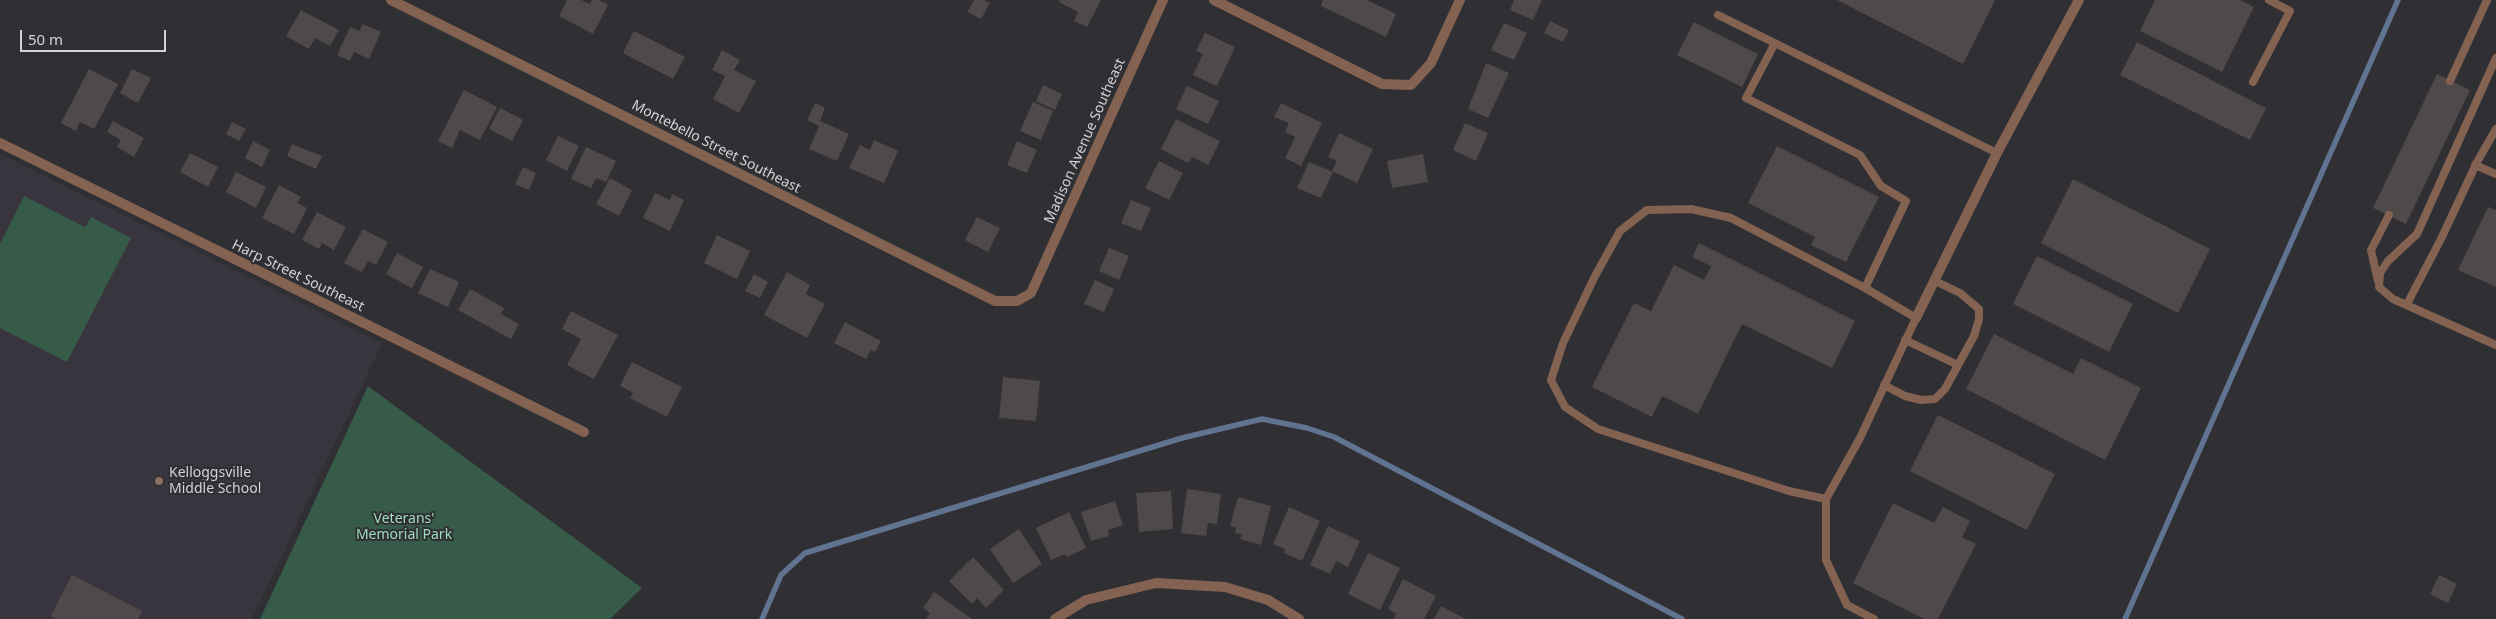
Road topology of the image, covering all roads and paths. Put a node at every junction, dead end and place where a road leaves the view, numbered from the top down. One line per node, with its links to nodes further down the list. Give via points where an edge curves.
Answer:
1 (391, 0): 22 (street, Montebello Street Southeast, via 974,292 995,301 1017,301)
2 (1163, 0): 22 (street, Madison Avenue Southeast)
3 (1214, 0): 4 (street, via 1382,84 1410,85 1431,63)
4 (1460, 0)
5 (2079, 0): 15 (street)
6 (2268, 0): 12 (lane, via 2290,11)
7 (2486, 0): 11 (lane)
8 (1718, 15): 9 (lane)
9 (1775, 42): 15 (lane); 21 (lane, via 1746,98 1860,155 1881,186 1906,201)
10 (2496, 58): 20 (lane, via 2418,234 2388,261 2380,272)
11 (2450, 81)
12 (2253, 82)
13 (2496, 130): 16 (lane)
14 (0, 143): 29 (street, Harp Street Southeast)
15 (1997, 153): 19 (street)
16 (2475, 165): 17 (lane); 23 (lane)
17 (2496, 174)
18 (2389, 215): 20 (lane, via 2371,250)
19 (1935, 281): 24 (street); 27 (lane, via 1960,293 1979,309 1974,336)
20 (2379, 287): 23 (lane, via 2393,299)
21 (1865, 288): 24 (lane); 30 (lane, via 1731,218 1692,210 1647,210 1620,231 1603,261 1563,343 1551,380 1565,407 1598,429 1789,491)
22 (1031, 293)
23 (2407, 304): 26 (lane)
24 (1916, 318): 25 (lane)
25 (1905, 340): 27 (lane); 28 (lane)
26 (2496, 345)
27 (1958, 365): 28 (lane, via 1945,389 1935,399 1905,396)
28 (1884, 385): 30 (lane, via 1860,438)
29 (584, 432)
30 (1826, 499): 33 (lane, via 1826,560 1847,605)
31 (1055, 619): 32 (street, via 1086,600 1156,583 1225,587 1268,600)
32 (1299, 619)
33 (1874, 619)

